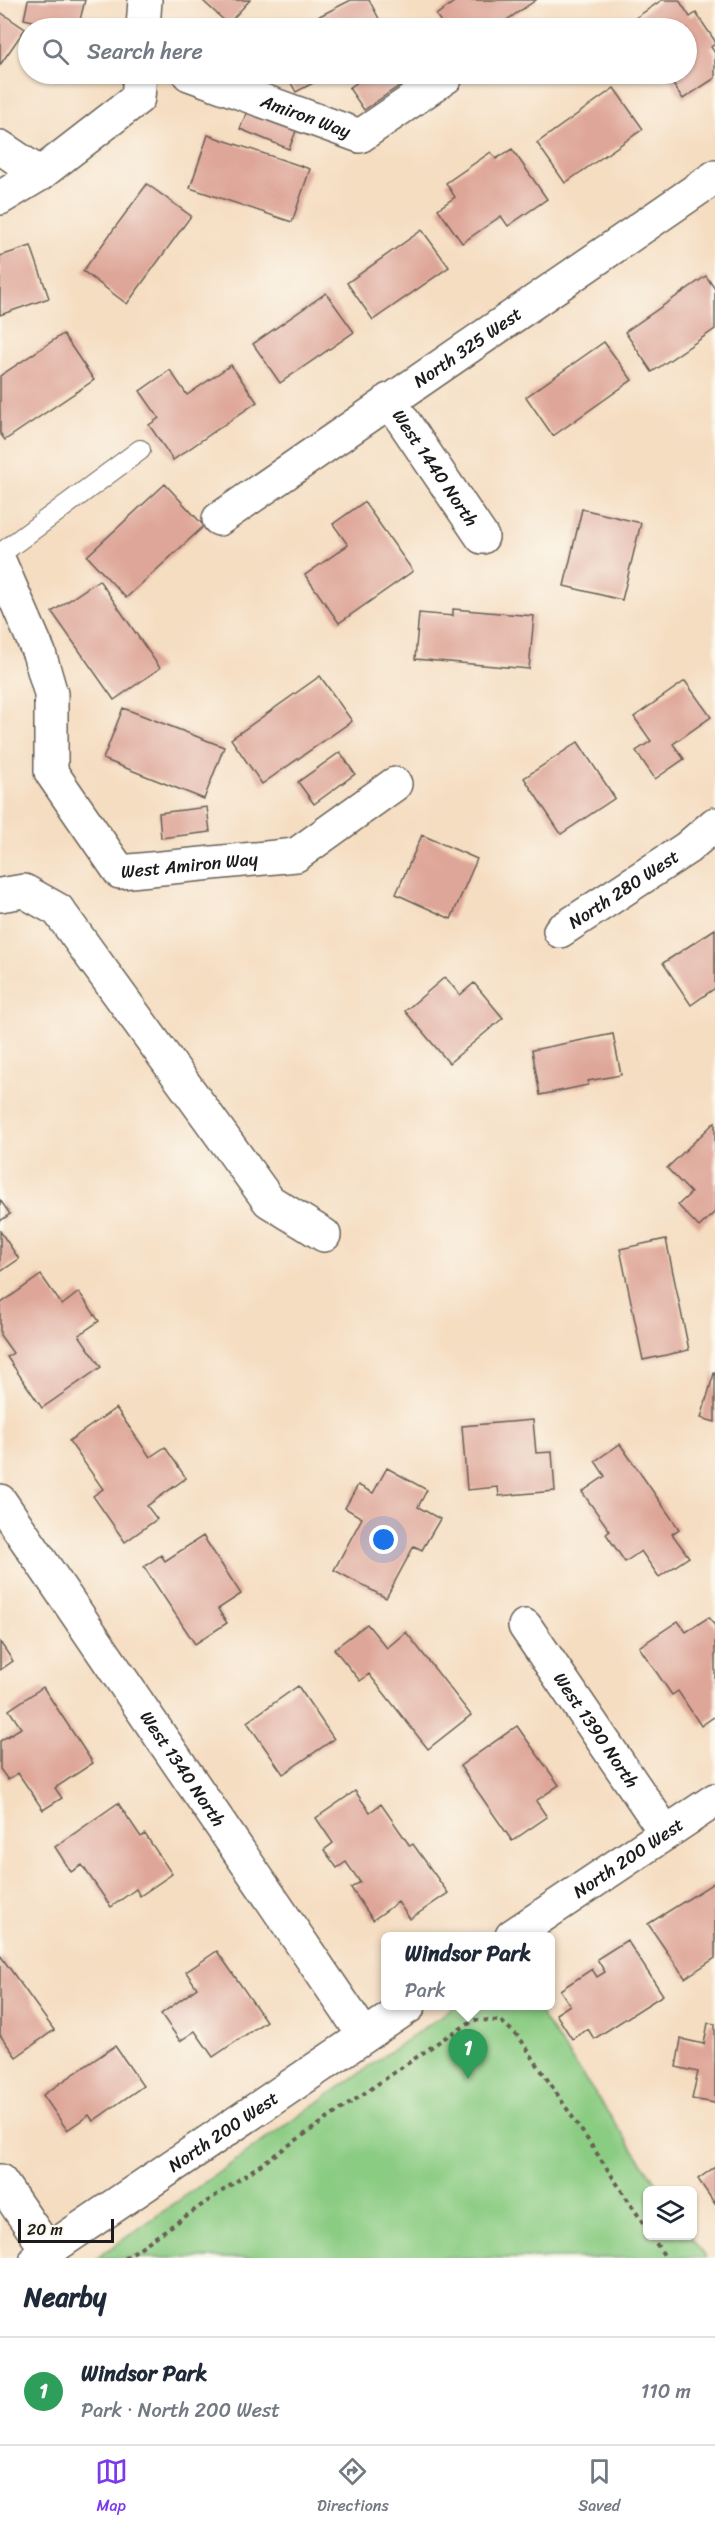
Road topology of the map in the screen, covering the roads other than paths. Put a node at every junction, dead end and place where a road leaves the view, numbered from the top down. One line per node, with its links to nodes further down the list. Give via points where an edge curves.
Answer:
1 (145, 0): 2 (street)
2 (144, 18)
3 (139, 84): 7 (street, via 138,98)
4 (217, 84): 5 (street, Amiron Way, via 360,136)
5 (437, 84)
6 (0, 147): 7 (street)
7 (40, 174): 9 (street)
8 (715, 177): 10 (street, North 325 West)
9 (0, 198)
10 (389, 400): 12 (street, North 325 West); 13 (street, West 1440 North)
11 (140, 450): 14 (lane)
12 (219, 519)
13 (482, 537)
14 (0, 554)
15 (0, 563): 16 (street, West Amiron Way, via 39,652 51,694 51,771 120,872 296,855)
16 (395, 784)
17 (715, 825): 19 (street, North 280 West, via 687,848)
18 (0, 895): 20 (street, via 24,891 58,909 269,1201)
19 (560, 931)
20 (324, 1235)
21 (0, 1501): 27 (street, West 1340 North)
22 (525, 1626): 24 (street, West 1390 North)
23 (715, 1800): 24 (street, North 200 West)
24 (666, 1833): 25 (street, North 200 West)
25 (518, 1932)
26 (403, 2010): 27 (street, North 200 West)
27 (364, 2036): 29 (street, North 200 West)
28 (0, 2181): 29 (street)
29 (43, 2254)

